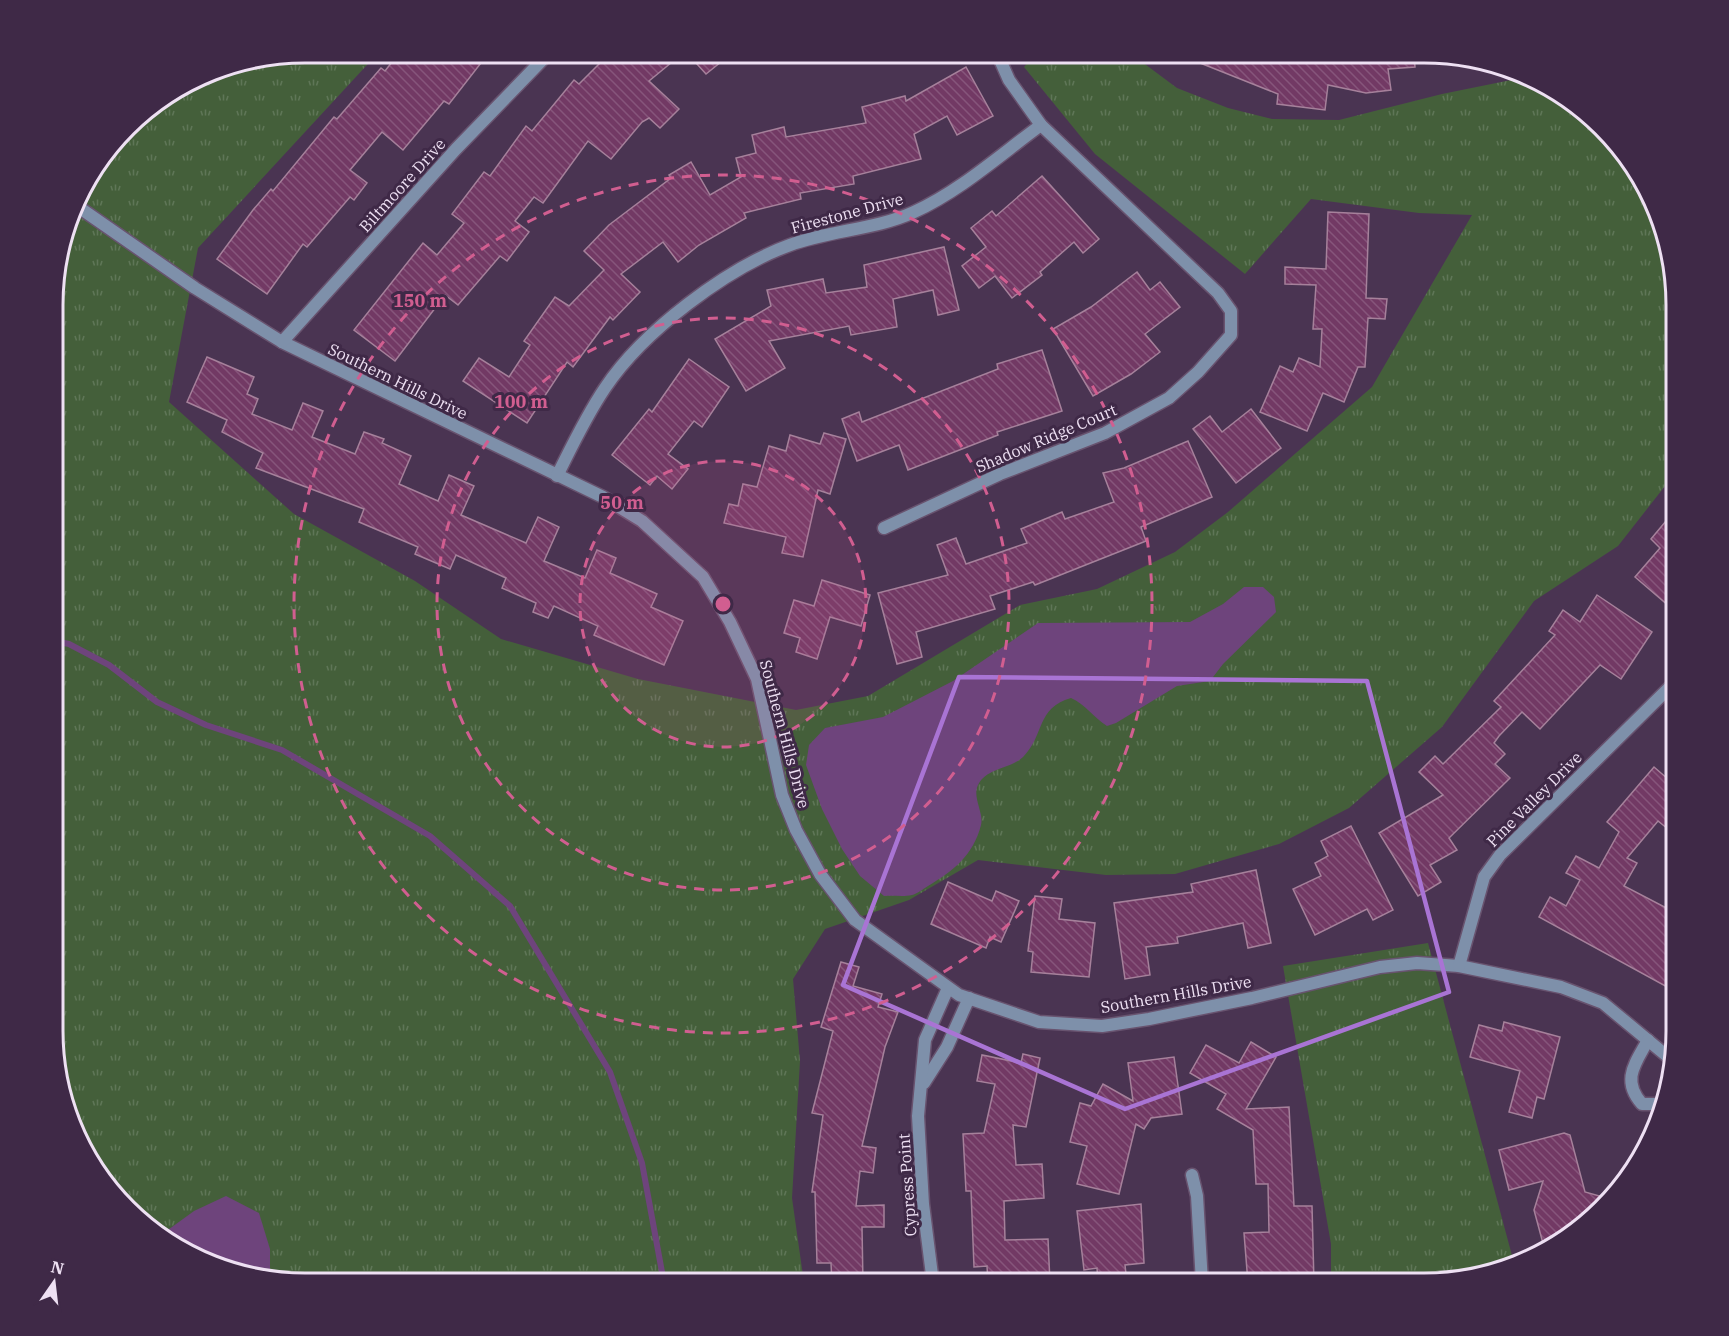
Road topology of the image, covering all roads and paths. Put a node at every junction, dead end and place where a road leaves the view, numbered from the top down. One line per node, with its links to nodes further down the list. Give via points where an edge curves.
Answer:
1 (539, 63): 5 (street, Biltmoore Drive)
2 (1001, 63): 3 (street, Shadow Ridge Court)
3 (1041, 125): 6 (street, Firestone Drive, via 949,193 914,212 890,222 790,245 724,278 688,303 607,385); 7 (street, Shadow Ridge Court, via 1218,293 1231,311 1231,335 1198,372 1161,403 1105,433 1000,474)
4 (82, 210): 5 (street, Southern Hills Drive, via 195,288)
5 (282, 342): 6 (street, Southern Hills Drive)
6 (557, 476): 10 (street, Southern Hills Drive, via 642,521 703,577 730,621 757,679 782,795 820,874 855,921)
7 (884, 528)
8 (1666, 691): 9 (street, Pine Valley Drive, via 1500,855 1484,878)
9 (1459, 966): 11 (street, Southern Hills Drive, via 1417,963 1380,967 1252,999 1102,1026 1039,1022); 12 (street, Southern Hills Drive, via 1561,987 1603,1003)
10 (948, 988): 11 (street, Southern Hills Drive); 14 (street, Cypress Point, via 926,1040)
11 (969, 998): 14 (street, Cypress Point, via 947,1047)
12 (1648, 1040): 13 (street, Southern Hills Drive); 15 (street, via 1632,1068 1630,1081 1642,1104)
13 (1665, 1054)
14 (923, 1084): 17 (street, Cypress Point, via 918,1116)
15 (1655, 1104)
16 (1192, 1175): 18 (street)
17 (932, 1273)
18 (1201, 1273)

